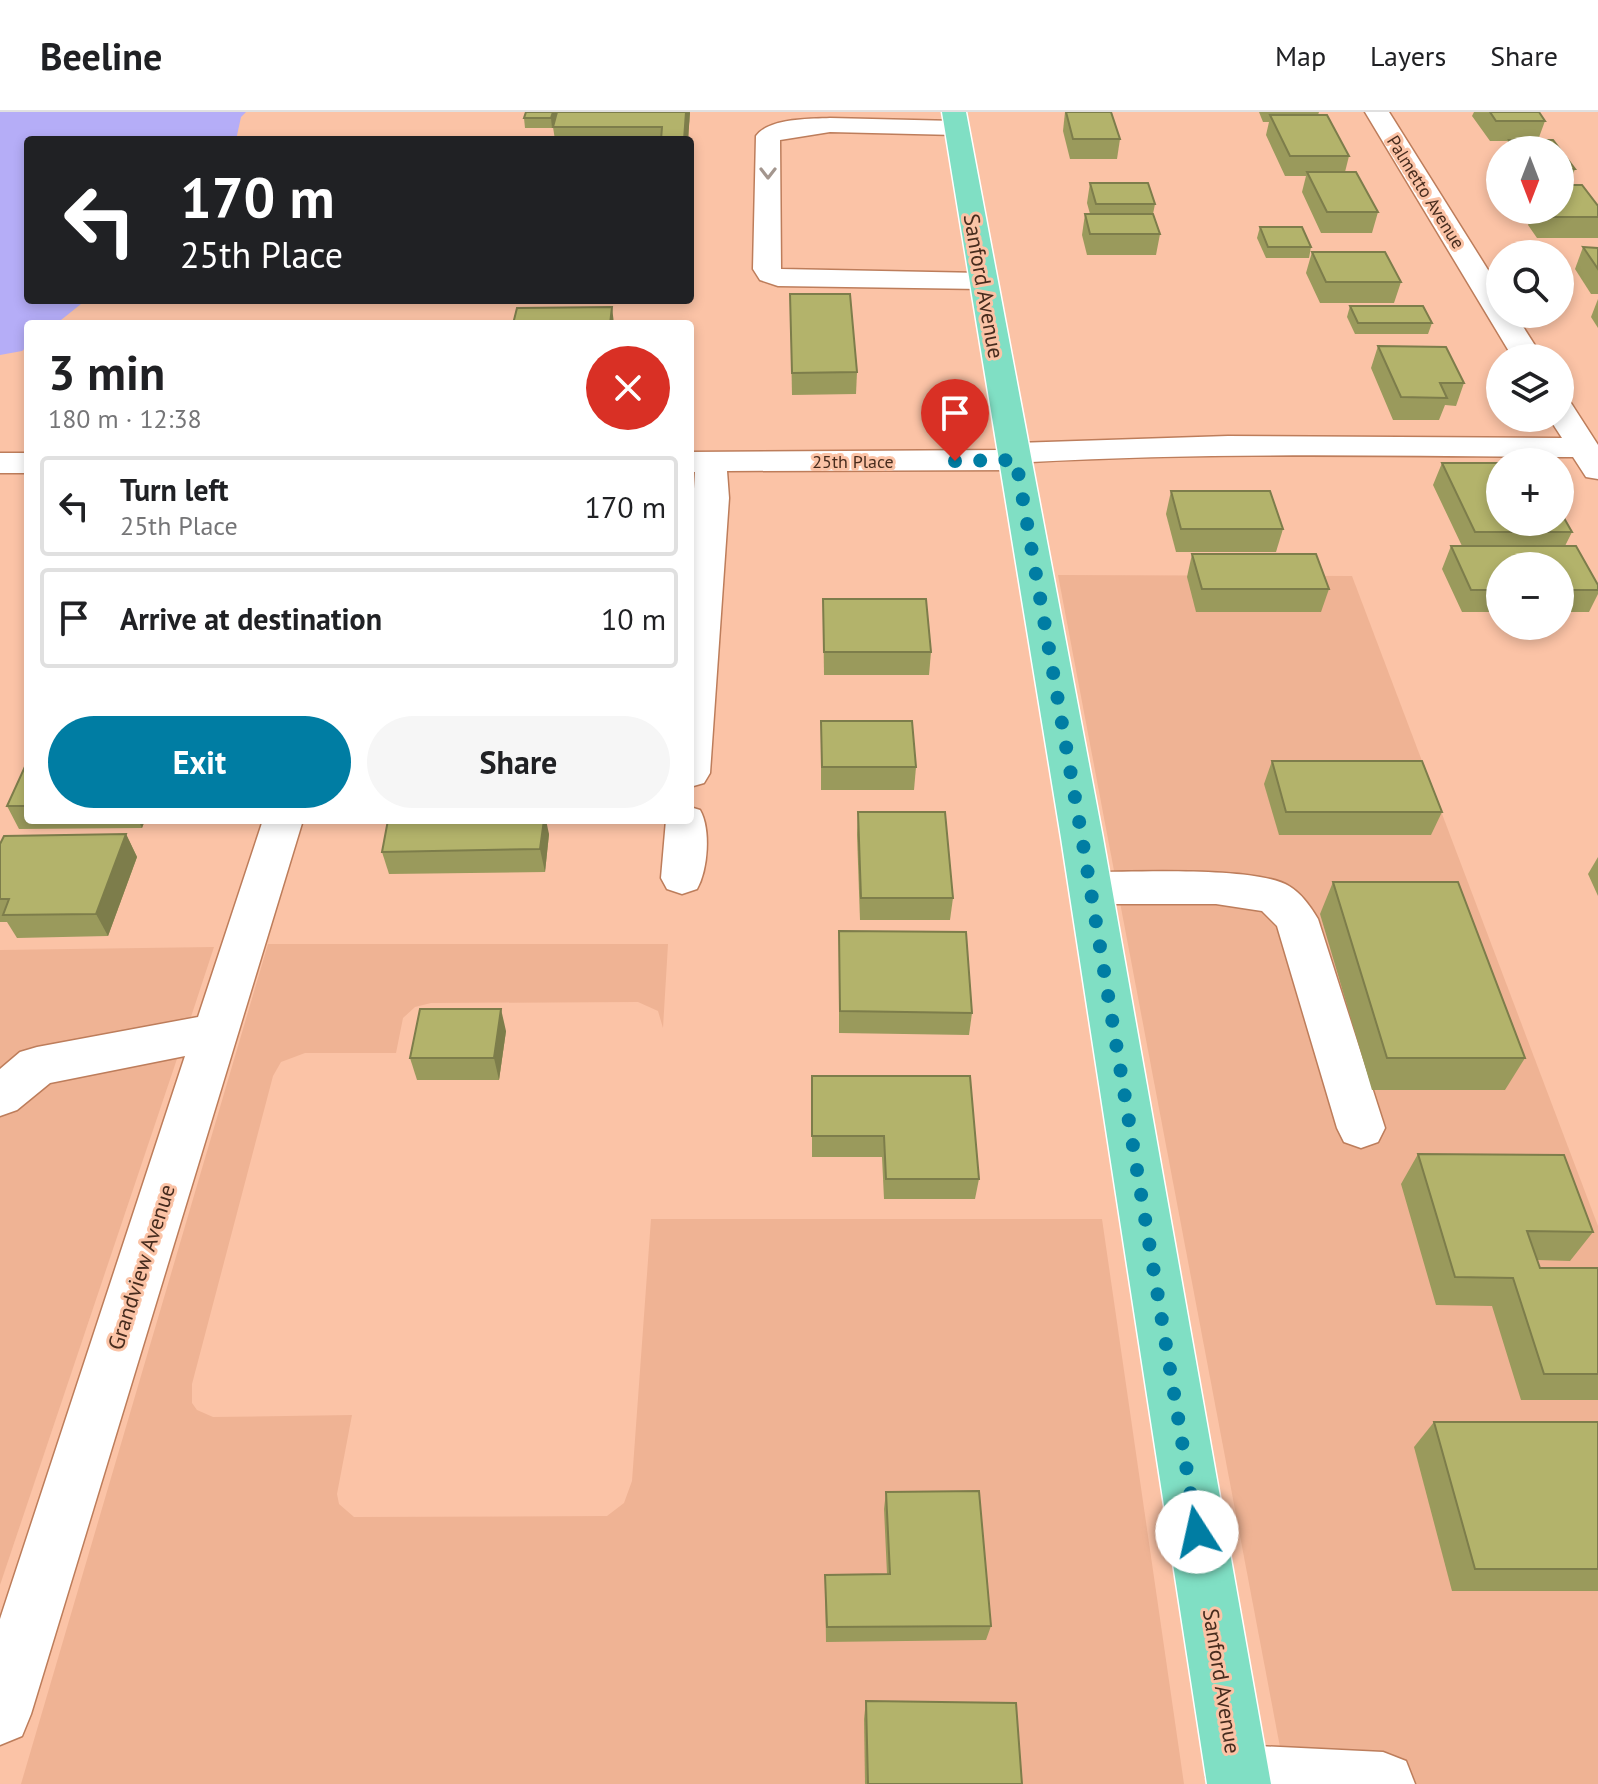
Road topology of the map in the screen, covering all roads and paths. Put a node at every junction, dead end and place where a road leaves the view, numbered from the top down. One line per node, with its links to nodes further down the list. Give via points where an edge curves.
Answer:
1 (1377, 112): 4 (street, Palmetto Avenue)
2 (955, 120): 3 (main road, Sanford Avenue); 3 (street, one-way to 3, via 781,128 768,136 767,269 778,278)
3 (982, 281): 6 (main road, Sanford Avenue)
4 (1486, 289)
5 (1574, 432): 7 (street)
6 (1015, 457): 7 (street, 25th Place, via 1097,448 1235,445); 8 (street, 25th Place); 15 (main road, Sanford Avenue)
7 (1591, 460)
8 (701, 462): 11 (street, via 712,498)
9 (0, 463): 10 (street)
10 (24, 463)
11 (694, 723)
12 (282, 824): 16 (street, Grandview Avenue)
13 (686, 824): 14 (street)
14 (682, 878)
15 (1091, 888): 18 (street, via 1216,888 1274,897 1296,919); 20 (main road, Sanford Avenue)
16 (216, 1032): 17 (street, via 37,1066); 19 (street, Grandview Avenue)
17 (0, 1096)
18 (1361, 1128)
19 (0, 1714)
20 (1238, 1780): 21 (street)
21 (1383, 1784)

